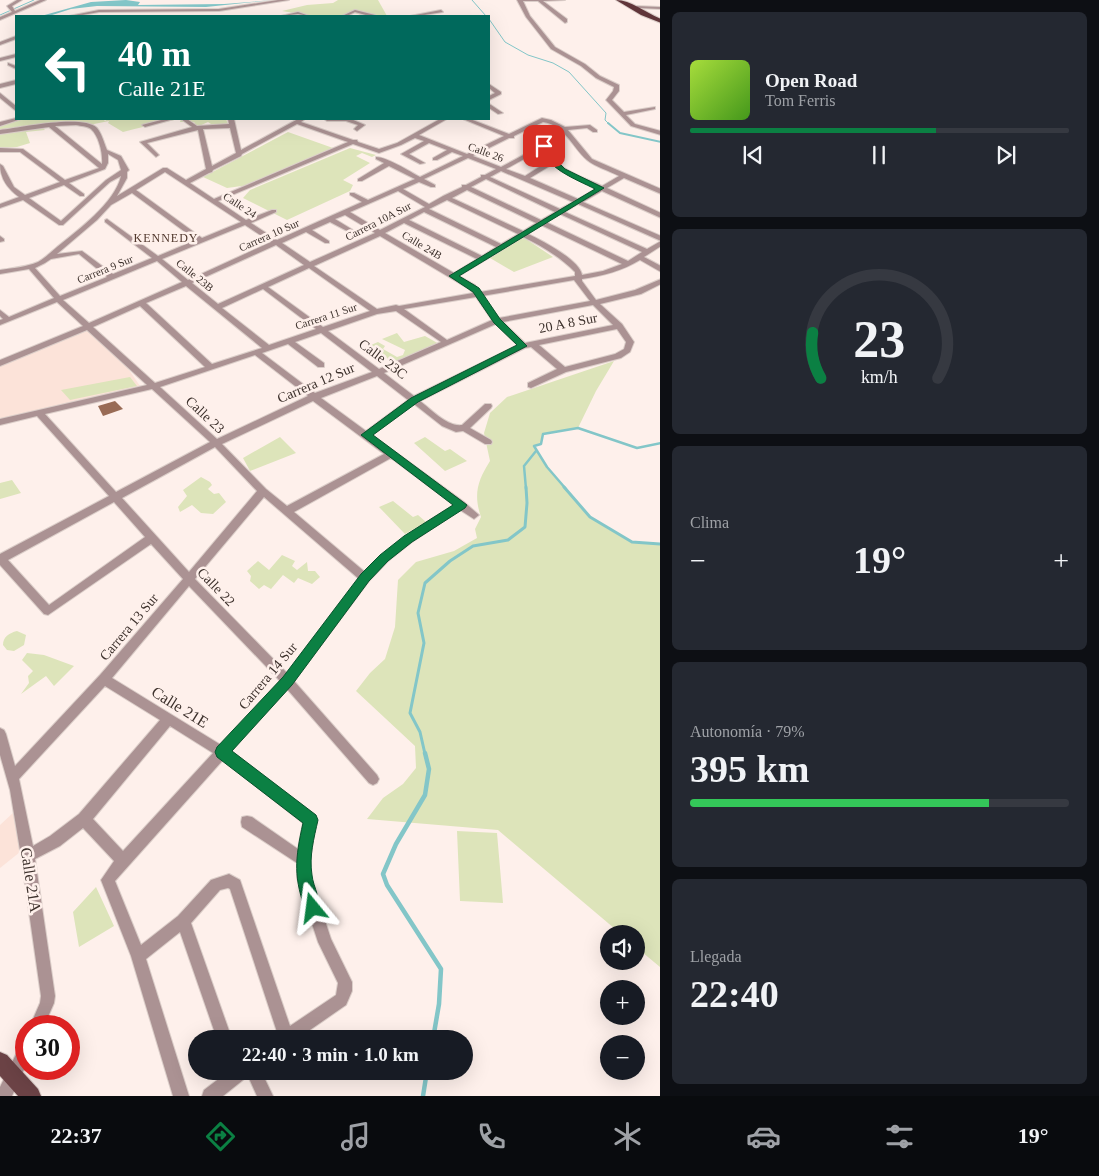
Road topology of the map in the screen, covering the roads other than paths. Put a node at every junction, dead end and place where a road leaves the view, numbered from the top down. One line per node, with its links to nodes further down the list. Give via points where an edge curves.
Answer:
1 (20, 0): 16 (street, via 10,4)
2 (44, 0): 16 (street)
3 (287, 0): 10 (street)
4 (520, 0): 9 (street); 43 (street, via 553,48 598,78 617,86 609,100)
5 (563, 0): 9 (street)
6 (609, 0): 17 (highway)
7 (619, 0): 17 (highway)
8 (626, 0): 11 (highway)
9 (540, 1): 27 (street)
10 (277, 2): 13 (street); 14 (street)
11 (638, 7): 12 (street); 26 (highway)
12 (660, 8)
13 (282, 9)
14 (219, 10): 18 (street); 19 (street)
15 (442, 10): 24 (street)
16 (15, 13): 25 (street)
17 (643, 14): 26 (highway)
18 (84, 15)
19 (227, 15)
20 (288, 15): 21 (street)
21 (304, 15)
22 (346, 15): 23 (street, via 355,11)
23 (370, 15)
24 (417, 15)
25 (0, 19)
26 (660, 19)
27 (565, 22)
28 (15, 38): 29 (street)
29 (0, 44)
30 (10, 64): 31 (street)
31 (15, 67)
32 (15, 82): 33 (street)
33 (0, 86)
34 (490, 86): 36 (street, via 497,90 498,95)
35 (0, 95): 37 (street)
36 (490, 98)
37 (10, 103): 38 (street); 40 (street)
38 (0, 106)
39 (490, 107): 42 (street)
40 (15, 108)
41 (653, 108): 43 (street)
42 (500, 113)
43 (622, 114): 63 (street, via 632,125)
44 (15, 120): 53 (street)
45 (167, 120): 55 (street)
46 (186, 120): 57 (street)
47 (231, 120): 56 (street)
48 (301, 120): 52 (street)
49 (350, 120): 60 (street, via 362,124)
50 (442, 120): 64 (street)
51 (469, 120): 65 (street)
52 (296, 122): 67 (street); 73 (street)
53 (0, 124)
54 (50, 125): 61 (street); 72 (street, via 90,126 97,132); 82 (street)
55 (145, 125)
56 (232, 126): 57 (street); 73 (street)
57 (198, 128): 74 (street, via 143,142); 85 (street)
58 (524, 128): 59 (street, Carrera 10 Sur, via 544,120); 65 (street, Carrera 10 Sur); 69 (street, via 536,135)
59 (564, 129): 62 (street, via 588,126); 86 (street, via 590,160)
60 (357, 130)
61 (0, 132)
62 (595, 132)
63 (660, 132)
64 (413, 135): 67 (street, via 384,150 375,150); 68 (street, Calle 26)
65 (509, 136): 66 (street); 75 (street, Carrera 10 Sur)
66 (518, 139)
67 (355, 141): 104 (street)
68 (428, 141): 71 (street, Calle 26); 80 (street, via 404,154)
69 (544, 146): 78 (street); 83 (street, Carrera 10A Sur)
70 (0, 150): 91 (street, via 21,150)
71 (452, 150): 75 (street, Calle 26); 77 (street)
72 (104, 151): 82 (street); 84 (street, via 122,159)
73 (239, 154): 85 (street)
74 (156, 155)
75 (470, 156): 83 (street, Calle 26); 89 (street, Carrera 10 Sur)
76 (378, 158): 79 (street)
77 (435, 159)
78 (553, 161): 88 (street); 95 (street, via 563,170)
79 (389, 163): 89 (street); 90 (street)
80 (422, 163)
81 (0, 166): 101 (street, via 8,183)
82 (103, 168): 91 (street)
83 (501, 168): 87 (street, Carrera 10A Sur); 88 (street, Calle 26)
84 (126, 170): 101 (street, via 108,181 60,224); 106 (street)
85 (210, 171): 92 (street)
86 (625, 175): 95 (street); 98 (street)
87 (483, 176): 94 (street, Carrera 10A Sur); 113 (street)
88 (525, 178): 108 (street, Calle 26)
89 (420, 179): 93 (street); 96 (street, Carrera 10 Sur)
90 (360, 180)
91 (66, 182): 100 (street); 101 (street)
92 (185, 183): 97 (street, Calle 24, via 165,169); 104 (street, Calle 24)
93 (433, 186)
94 (464, 186): 103 (street, Carrera 10A Sur); 119 (street)
95 (600, 188): 108 (street); 114 (street)
96 (398, 189): 102 (street, Carrera 10 Sur); 110 (street)
97 (132, 190): 106 (street); 125 (street)
98 (660, 192)
99 (352, 194): 107 (street)
100 (82, 195)
101 (23, 196): 109 (street)
102 (382, 196): 105 (street); 107 (street, Carrera 10 Sur)
103 (445, 197): 110 (street, Carrera 10A Sur); 123 (street, 20 A 8 Sur)
104 (214, 201): 118 (street, Calle 24)
105 (393, 201)
106 (111, 202): 132 (street)
107 (367, 202): 112 (street, Carrera 10 Sur)
108 (578, 202): 113 (street); 124 (street, Calle 26)
109 (0, 206)
110 (425, 207): 116 (street, Carrera 10A Sur); 129 (street)
111 (274, 211): 118 (street, Carrera 9 Sur)
112 (345, 212): 115 (street, Carrera 10 Sur); 122 (street, Calle 24B)
113 (561, 212): 119 (street); 130 (street)
114 (660, 216)
115 (330, 219): 120 (street, Carrera 10 Sur); 121 (street)
116 (404, 220): 122 (street, Carrera 10A Sur); 134 (street)
117 (108, 221): 133 (street, Calle 23B)
118 (245, 222): 125 (street, Carrera 9 Sur); 127 (street, Calle 24)
119 (542, 222): 123 (street); 135 (street)
120 (306, 229): 126 (street); 127 (street, Carrera 10 Sur)
121 (351, 231)
122 (380, 233): 136 (street, Carrera 10A Sur); 140 (street, Calle 24B)
123 (523, 234): 129 (street); 142 (street, 20 A 8 Sur, via 572,264 579,272)
124 (660, 238)
125 (201, 241): 133 (street, Carrera 9 Sur)
126 (327, 242)
127 (277, 243): 136 (street, Calle 24); 144 (street, Carrera 10 Sur)
128 (660, 243): 130 (street, Carrera 11 Sur)
129 (502, 247): 134 (street)
130 (647, 252): 131 (street, Carrera 11 Sur)
131 (640, 257): 135 (street, Carrera 11 Sur); 138 (street)
132 (48, 258): 137 (street); 141 (street, via 80,252)
133 (158, 259): 141 (street, Carrera 9 Sur); 144 (street, Calle 23B)
134 (482, 259): 140 (street)
135 (628, 264): 142 (street, Carrera 11 Sur)
136 (309, 266): 145 (street, Carrera 10A Sur); 153 (street, Calle 24)
137 (31, 267): 139 (street); 147 (street, Calle 23)
138 (660, 270)
139 (0, 272)
140 (454, 276): 146 (street, Calle 24B, via 472,286)
141 (112, 278): 147 (street, Carrera 9 Sur)
142 (578, 279): 146 (street, Carrera 11 Sur); 148 (street, 20 A 8 Sur)
143 (660, 281): 148 (street, Carrera 12 Sur, via 627,296)
144 (185, 283): 149 (street, Carrera 10 Sur); 151 (street, Calle 23B)
145 (264, 288): 151 (street, Carrera 10A Sur); 158 (street, Calle 23C)
146 (480, 295): 150 (street, Carrera 11 Sur); 154 (street, Calle 24B)
147 (59, 300): 155 (street, Carrera 9 Sur); 156 (street, Calle 23)
148 (595, 302): 154 (street, Carrera 12 Sur); 157 (street, 20 A 8 Sur)
149 (142, 303): 156 (street, Carrera 10 Sur); 167 (street)
150 (396, 307): 153 (street, Carrera 11 Sur); 160 (street)
151 (218, 308): 163 (street, Calle 23B)
152 (0, 312): 155 (street)
153 (376, 312): 158 (street, Carrera 11 Sur)
154 (497, 321): 160 (street, Carrera 12 Sur); 162 (street, Calle 24B)
155 (4, 322)
156 (89, 326): 165 (street, Carrera 10 Sur); 171 (street, Calle 23)
157 (619, 326): 161 (street, 20 A 8 Sur); 168 (street, 20 A 8 Sur, via 630,342 627,350 618,356)
158 (322, 330): 159 (street, Carrera 11 Sur); 169 (street, Calle 23C)
159 (289, 341): 163 (street, Carrera 11 Sur); 166 (street)
160 (447, 343): 169 (street, Carrera 12 Sur)
161 (533, 344): 162 (street, 20 A 8 Sur); 168 (street)
162 (523, 346): 173 (street, 20 A 8 Sur)
163 (267, 348): 164 (street, Carrera 11 Sur)
164 (256, 352): 167 (street, Carrera 11 Sur); 172 (street)
165 (0, 363)
166 (321, 365)
167 (210, 367): 171 (street, Carrera 11 Sur)
168 (563, 370): 170 (street)
169 (377, 373): 172 (street, Carrera 12 Sur); 173 (street, Calle 23C)
170 (531, 385)
171 (154, 386): 175 (street, Carrera 11 Sur); 180 (street, Calle 23)
172 (314, 397): 178 (street); 180 (street, Carrera 12 Sur)
173 (414, 400): 177 (street, Calle 23C, via 444,424 456,429); 178 (street, 20 A 8 Sur)
174 (488, 406): 177 (street)
175 (39, 413): 176 (street, Carrera 11 Sur); 183 (street, Calle 22)
176 (0, 422)
177 (464, 428): 179 (street, Calle 23C)
178 (366, 435): 181 (street)
179 (488, 442)
180 (216, 443): 182 (street, Calle 23); 183 (street, Carrera 12 Sur)
181 (391, 454): 184 (street); 185 (street)
182 (263, 490): 185 (street, Calle 23); 190 (street, Carrera 13 Sur)
183 (115, 497): 187 (street, Calle 22); 188 (street, Carrera 12 Sur)
184 (461, 505): 186 (street); 189 (street, Carrera 14 Sur, via 408,539)
185 (286, 511): 189 (street, Calle 23)
186 (474, 515)
187 (152, 538): 188 (street, via 50,610); 190 (street, Calle 22)
188 (0, 559)
189 (365, 578): 192 (street, Carrera 14 Sur)
190 (189, 579): 191 (street, Carrera 13 Sur); 192 (street, Calle 22)
191 (104, 679): 193 (street, Calle 21E); 197 (street, Carrera 13 Sur)
192 (287, 681): 195 (street, Carrera 14 Sur); 198 (street, Calle 22)
193 (168, 719): 195 (street, Calle 21E); 199 (street)
194 (0, 734): 196 (street, Calle 21A)
195 (222, 752): 202 (street, Carrera 14 Sur); 203 (street, Calle 21E, via 310,820)
196 (3, 756): 197 (street, Calle 21A)
197 (12, 778): 201 (street, Calle 21A)
198 (373, 779)
199 (84, 819): 201 (street); 202 (street)
200 (247, 822): 203 (street)
201 (28, 856): 206 (street, Calle 21A, via 48,996)
202 (123, 860): 205 (street, Carrera 14 Sur, via 108,880)
203 (303, 860): 209 (street, via 304,878 313,908 324,942 345,982 345,991 341,1000)
204 (183, 921): 205 (street); 207 (street); 208 (street, via 216,885 229,881 235,885)
205 (138, 956): 216 (street)
206 (42, 1015)
207 (222, 1030)
208 (282, 1030)
209 (297, 1030)
210 (0, 1062): 211 (main road)
211 (14, 1076): 214 (street); 215 (main road)
212 (231, 1080): 217 (street)
213 (250, 1080): 218 (street)
214 (4, 1096)
215 (31, 1096)
216 (181, 1096)
217 (210, 1096)
218 (265, 1096)

